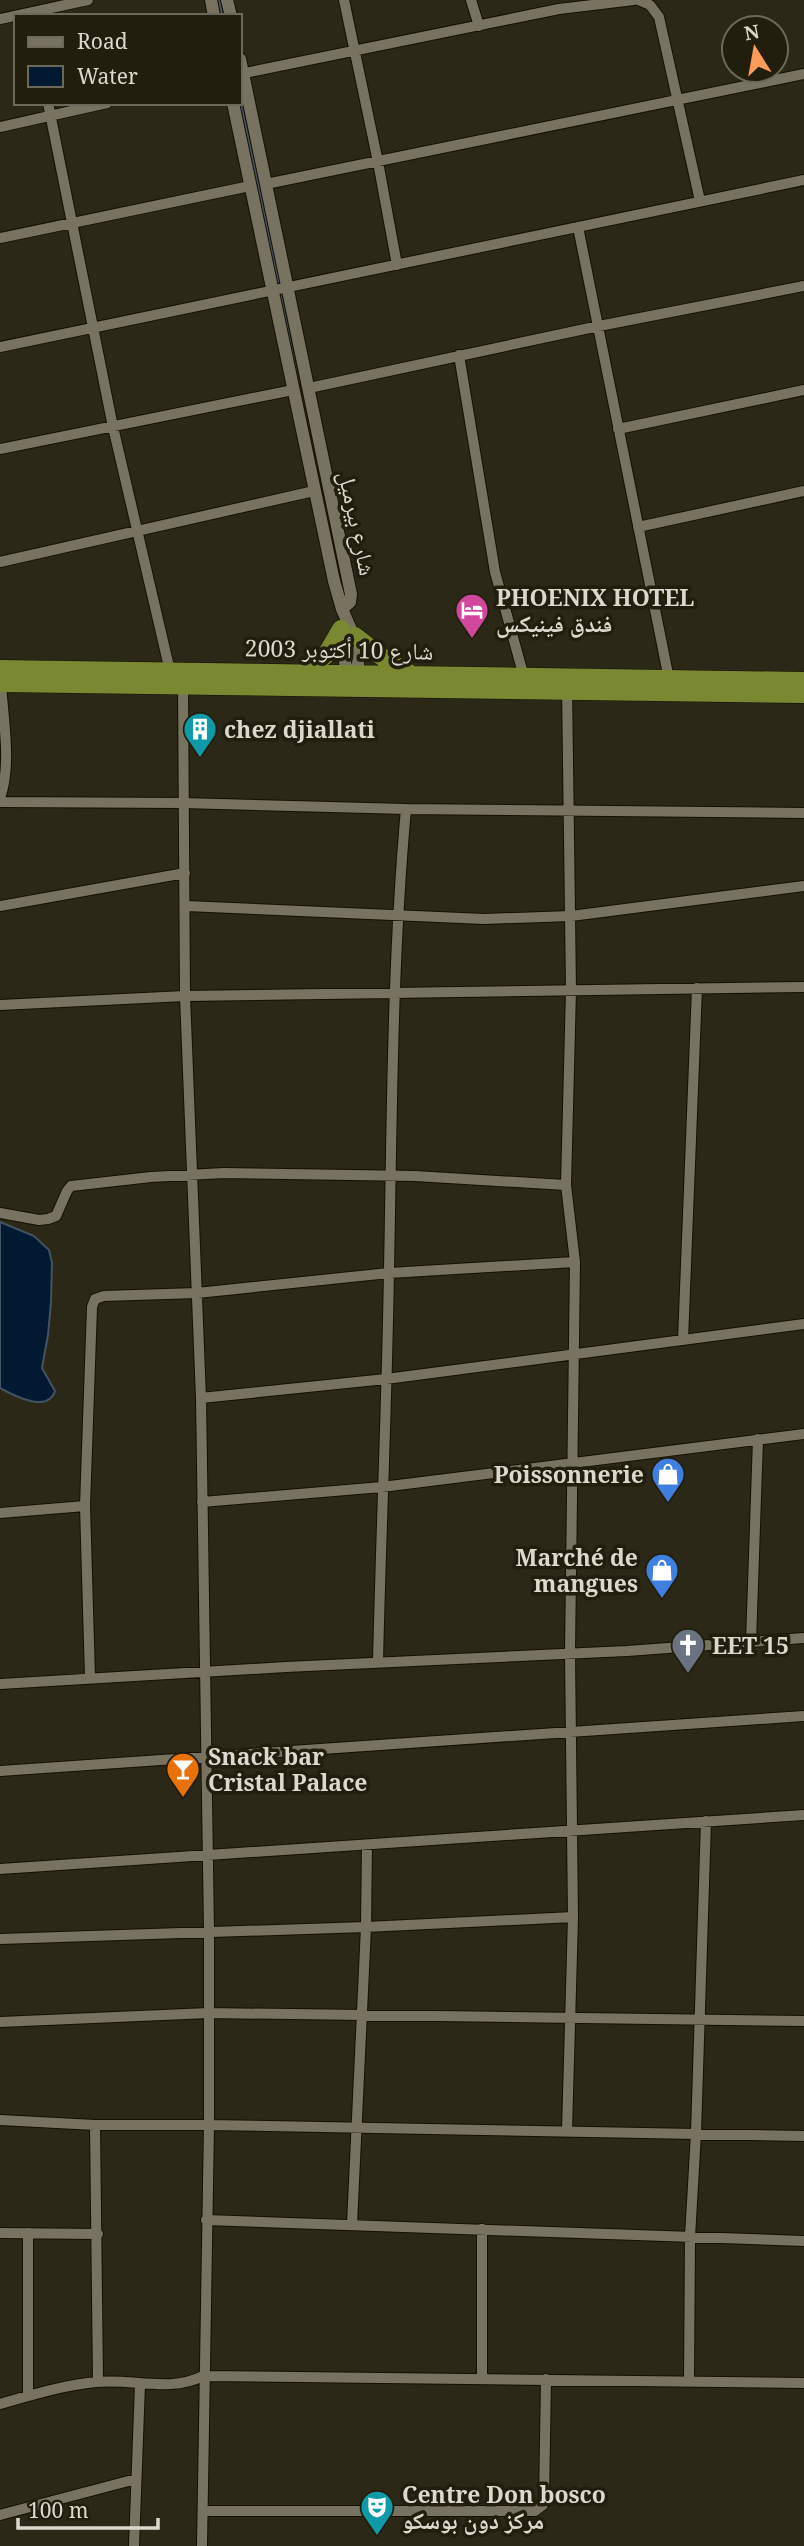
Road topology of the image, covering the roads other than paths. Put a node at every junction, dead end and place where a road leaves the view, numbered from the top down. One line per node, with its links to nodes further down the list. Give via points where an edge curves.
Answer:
1 (88, 0): 5 (street)
2 (344, 0): 7 (street)
3 (471, 0): 6 (street)
4 (636, 0): 6 (street, via 559,9); 11 (street, via 650,5 659,17)
5 (33, 9)
6 (479, 26): 7 (street)
7 (354, 52): 8 (street); 17 (street)
8 (242, 74)
9 (804, 74): 11 (street)
10 (242, 78): 19 (street, شارع بيرميل)
11 (678, 101): 17 (street); 21 (street)
12 (48, 105): 15 (street)
13 (98, 105): 15 (street)
14 (233, 105): 20 (street, شارع بيرميل)
15 (51, 116): 16 (street); 22 (street)
16 (0, 127)
17 (378, 162): 19 (street); 25 (street)
18 (804, 180): 21 (street)
19 (266, 184): 27 (street, شارع بيرميل)
20 (250, 186): 22 (street); 28 (street, شارع بيرميل)
21 (700, 201): 23 (street)
22 (71, 222): 24 (street); 30 (street)
23 (578, 227): 25 (street); 29 (street)
24 (0, 238)
25 (397, 265): 27 (street)
26 (804, 286): 29 (street)
27 (288, 288): 28 (street); 33 (street, شارع بيرميل)
28 (272, 291): 30 (street); 34 (street, شارع بيرميل)
29 (599, 326): 32 (street); 37 (street)
30 (93, 327): 31 (street); 36 (street)
31 (0, 346)
32 (459, 355): 33 (street); 49 (street, via 493,562)
33 (309, 388): 44 (street, شارع بيرميل, via 351,594)
34 (293, 390): 36 (street); 39 (street, شارع بيرميل)
35 (804, 390): 37 (street)
36 (113, 427): 38 (street); 42 (street)
37 (618, 429): 41 (street)
38 (0, 449)
39 (314, 491): 42 (street); 44 (street, شارع بيرميل)
40 (804, 491): 41 (street)
41 (638, 527): 51 (street)
42 (137, 532): 43 (street); 48 (street)
43 (0, 562)
44 (342, 609): 45 (street)
45 (348, 633): 46 (highway); 47 (highway); 52 (street, via 360,654)
46 (304, 674): 48 (highway, شارع 10 أكتوبر 2003); 52 (highway, شارع 10 أكتوبر 2003)
47 (412, 674): 49 (highway, شارع 10 أكتوبر 2003); 52 (highway, شارع 10 أكتوبر 2003)
48 (179, 676): 50 (highway, شارع 10 أكتوبر 2003); 52 (highway, شارع 10 أكتوبر 2003); 57 (street)
49 (524, 677): 54 (highway, شارع 10 أكتوبر 2003)
50 (0, 678): 56 (street, via 6,769)
51 (669, 679): 53 (highway, شارع 10 أكتوبر 2003); 54 (highway, شارع 10 أكتوبر 2003)
52 (354, 681): 54 (highway, شارع 10 أكتوبر 2003)
53 (804, 681)
54 (567, 684): 55 (highway, شارع 10 أكتوبر 2003); 59 (street)
55 (804, 694)
56 (0, 800): 57 (street)
57 (183, 803): 58 (street); 61 (street)
58 (406, 809): 59 (street); 65 (street)
59 (569, 809): 60 (street); 66 (street)
60 (804, 813)
61 (185, 873): 63 (street); 64 (street)
62 (804, 886): 66 (street)
63 (0, 906)
64 (186, 906): 65 (street); 71 (street)
65 (396, 916): 66 (street); 70 (street)
66 (571, 916): 69 (street)
67 (804, 986): 68 (street)
68 (697, 988): 69 (street); 81 (street)
69 (571, 990): 70 (street); 75 (street)
70 (394, 995): 71 (street); 74 (street)
71 (186, 996): 72 (street); 73 (street)
72 (0, 1005)
73 (191, 1173): 74 (street); 76 (street, via 71,1186 56,1216 48,1219); 79 (street)
74 (390, 1176): 75 (street); 78 (street)
75 (566, 1185): 77 (street)
76 (0, 1213)
77 (575, 1262): 78 (street); 82 (street)
78 (389, 1273): 79 (street); 83 (street)
79 (197, 1293): 84 (street); 90 (street, via 95,1299)
80 (804, 1324): 81 (street)
81 (683, 1340): 82 (street)
82 (574, 1354): 83 (street); 87 (street)
83 (386, 1379): 84 (street); 88 (street)
84 (201, 1398): 89 (street)
85 (804, 1434): 86 (street)
86 (758, 1439): 87 (street); 93 (street)
87 (571, 1462): 88 (street); 94 (street)
88 (382, 1487): 89 (street); 95 (street)
89 (202, 1502): 96 (street)
90 (85, 1506): 91 (street); 97 (street)
91 (0, 1513)
92 (804, 1638): 93 (street)
93 (751, 1642): 94 (street)
94 (570, 1653): 95 (street); 100 (street)
95 (378, 1662): 96 (street)
96 (205, 1671): 97 (street); 101 (street)
97 (90, 1677): 98 (street)
98 (0, 1684)
99 (804, 1716): 100 (street)
100 (570, 1732): 101 (street); 105 (street)
101 (206, 1759): 102 (street); 107 (street)
102 (0, 1771)
103 (804, 1815): 104 (street)
104 (706, 1821): 105 (street); 116 (street)
105 (572, 1829): 106 (street); 109 (street)
106 (367, 1845): 107 (street); 110 (street)
107 (208, 1854): 108 (street); 111 (street)
108 (0, 1870)
109 (573, 1917): 110 (street); 115 (street)
110 (366, 1927): 111 (street); 114 (street)
111 (209, 1931): 112 (street); 113 (street)
112 (0, 1938)
113 (209, 2012): 114 (street); 118 (street); 121 (street)
114 (361, 2015): 115 (street); 122 (street)
115 (568, 2017): 116 (street); 123 (street)
116 (699, 2021): 117 (street); 124 (street)
117 (804, 2021)
118 (0, 2022)
119 (0, 2120): 120 (street)
120 (95, 2125): 121 (street); 131 (street)
121 (209, 2125): 122 (street); 126 (street)
122 (356, 2127): 123 (street); 127 (street)
123 (567, 2131): 124 (street)
124 (696, 2133): 125 (street); 132 (street)
125 (804, 2136)
126 (206, 2220): 127 (street); 134 (street)
127 (352, 2224): 128 (street)
128 (482, 2229): 132 (street); 135 (street)
129 (0, 2233): 130 (street)
130 (28, 2233): 131 (street); 141 (street)
131 (98, 2234): 138 (street)
132 (690, 2237): 133 (street); 137 (street)
133 (804, 2241)
134 (204, 2376): 135 (street); 140 (street, via 182,2383); 144 (street)
135 (482, 2378): 136 (street)
136 (546, 2379): 137 (street); 144 (street, via 544,2500 535,2511)
137 (688, 2380): 139 (street)
138 (98, 2381): 140 (street); 141 (street)
139 (804, 2383)
140 (140, 2384): 143 (street)
141 (28, 2395): 142 (street)
142 (0, 2404)
143 (136, 2479): 145 (street); 146 (street)
144 (203, 2511): 147 (street)
145 (0, 2515)
146 (134, 2546)
147 (202, 2546)

